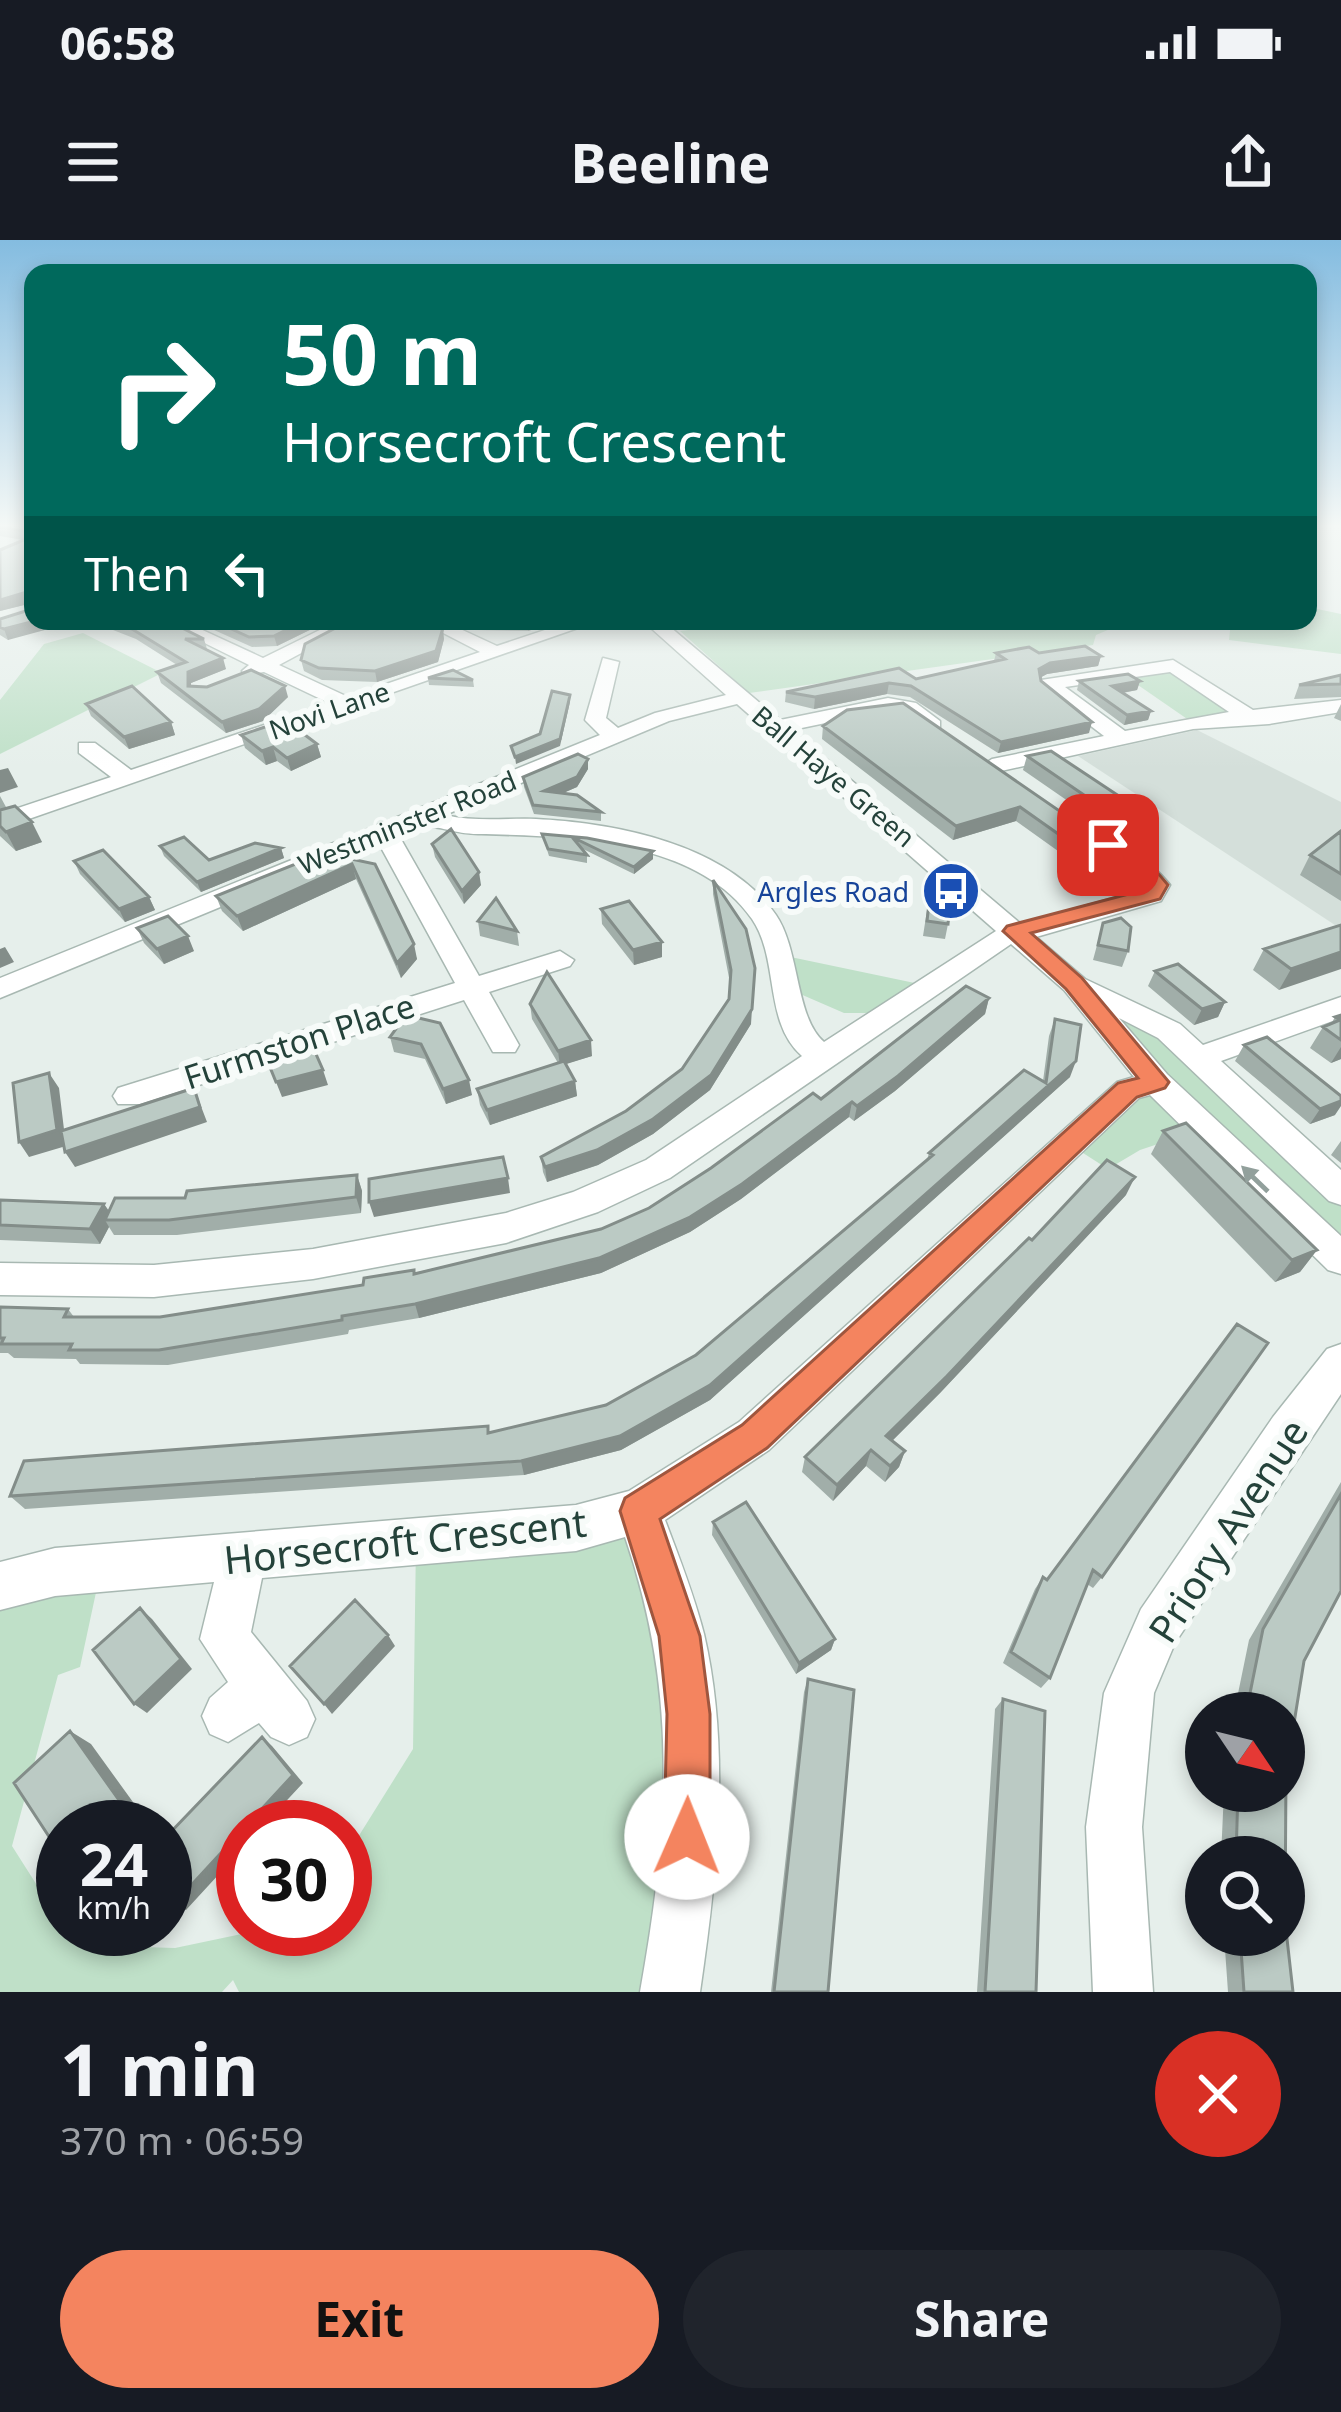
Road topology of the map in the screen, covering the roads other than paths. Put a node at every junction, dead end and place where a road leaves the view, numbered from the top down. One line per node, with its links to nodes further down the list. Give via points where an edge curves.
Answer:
1 (190, 630): 8 (street)
2 (334, 630): 8 (street)
3 (448, 630): 6 (street)
4 (563, 630): 6 (street, Novi Lane)
5 (662, 630): 10 (street, Ball Haye Green)
6 (496, 653): 11 (street, Novi Lane)
7 (610, 662): 15 (street, via 595,720)
8 (264, 666): 9 (street); 11 (street)
9 (223, 682)
10 (741, 698): 14 (street, Ball Haye Green); 15 (street, Westminster Road)
11 (346, 704): 18 (street, Novi Lane)
12 (1341, 706): 13 (street)
13 (1248, 716): 16 (street); 16 (street, via 1173,666 1048,685)
14 (776, 728): 16 (street, via 899,705 984,760); 23 (street, Ball Haye Green)
15 (615, 736): 19 (street, Westminster Road)
16 (1120, 738)
17 (87, 748): 18 (street)
18 (127, 778): 21 (street, Novi Lane)
19 (424, 815): 22 (street, Westminster Road); 32 (street, via 449,827 602,832 689,858 725,879 758,908 787,973 804,1041)
20 (1069, 819): 23 (street, via 1157,885 1152,895)
21 (0, 822)
22 (384, 832): 26 (street); 27 (street, Westminster Road)
23 (1015, 931): 25 (street, Ball Haye Green); 32 (street)
24 (560, 960): 26 (street, Furmston Place)
25 (1074, 983): 29 (street); 30 (street)
26 (470, 986): 31 (street); 35 (street, Furmston Place)
27 (0, 989)
28 (1341, 1007): 33 (street)
29 (1150, 1021): 30 (street, via 1130,1019); 33 (street)
30 (1114, 1034): 34 (street)
31 (504, 1045)
32 (824, 1057): 38 (street, via 658,1169 506,1228 313,1264 154,1282)
33 (1199, 1058): 36 (street)
34 (1156, 1082): 37 (street, one-way to 34); 40 (street, Horsecroft Crescent, via 1128,1090 754,1436)
35 (129, 1096)
36 (1341, 1192)
37 (1341, 1259)
38 (0, 1279)
39 (1341, 1362): 45 (street, Priory Avenue, via 1158,1626 1129,1693 1114,1826)
40 (639, 1511): 41 (street, Horsecroft Crescent, via 577,1528); 44 (street, via 679,1636 688,1714 687,1837)
41 (243, 1556): 42 (street, Horsecroft Crescent, via 55,1572); 43 (street, via 225,1639)
42 (0, 1586)
43 (260, 1707)
44 (670, 1992)
45 (1123, 1992)

